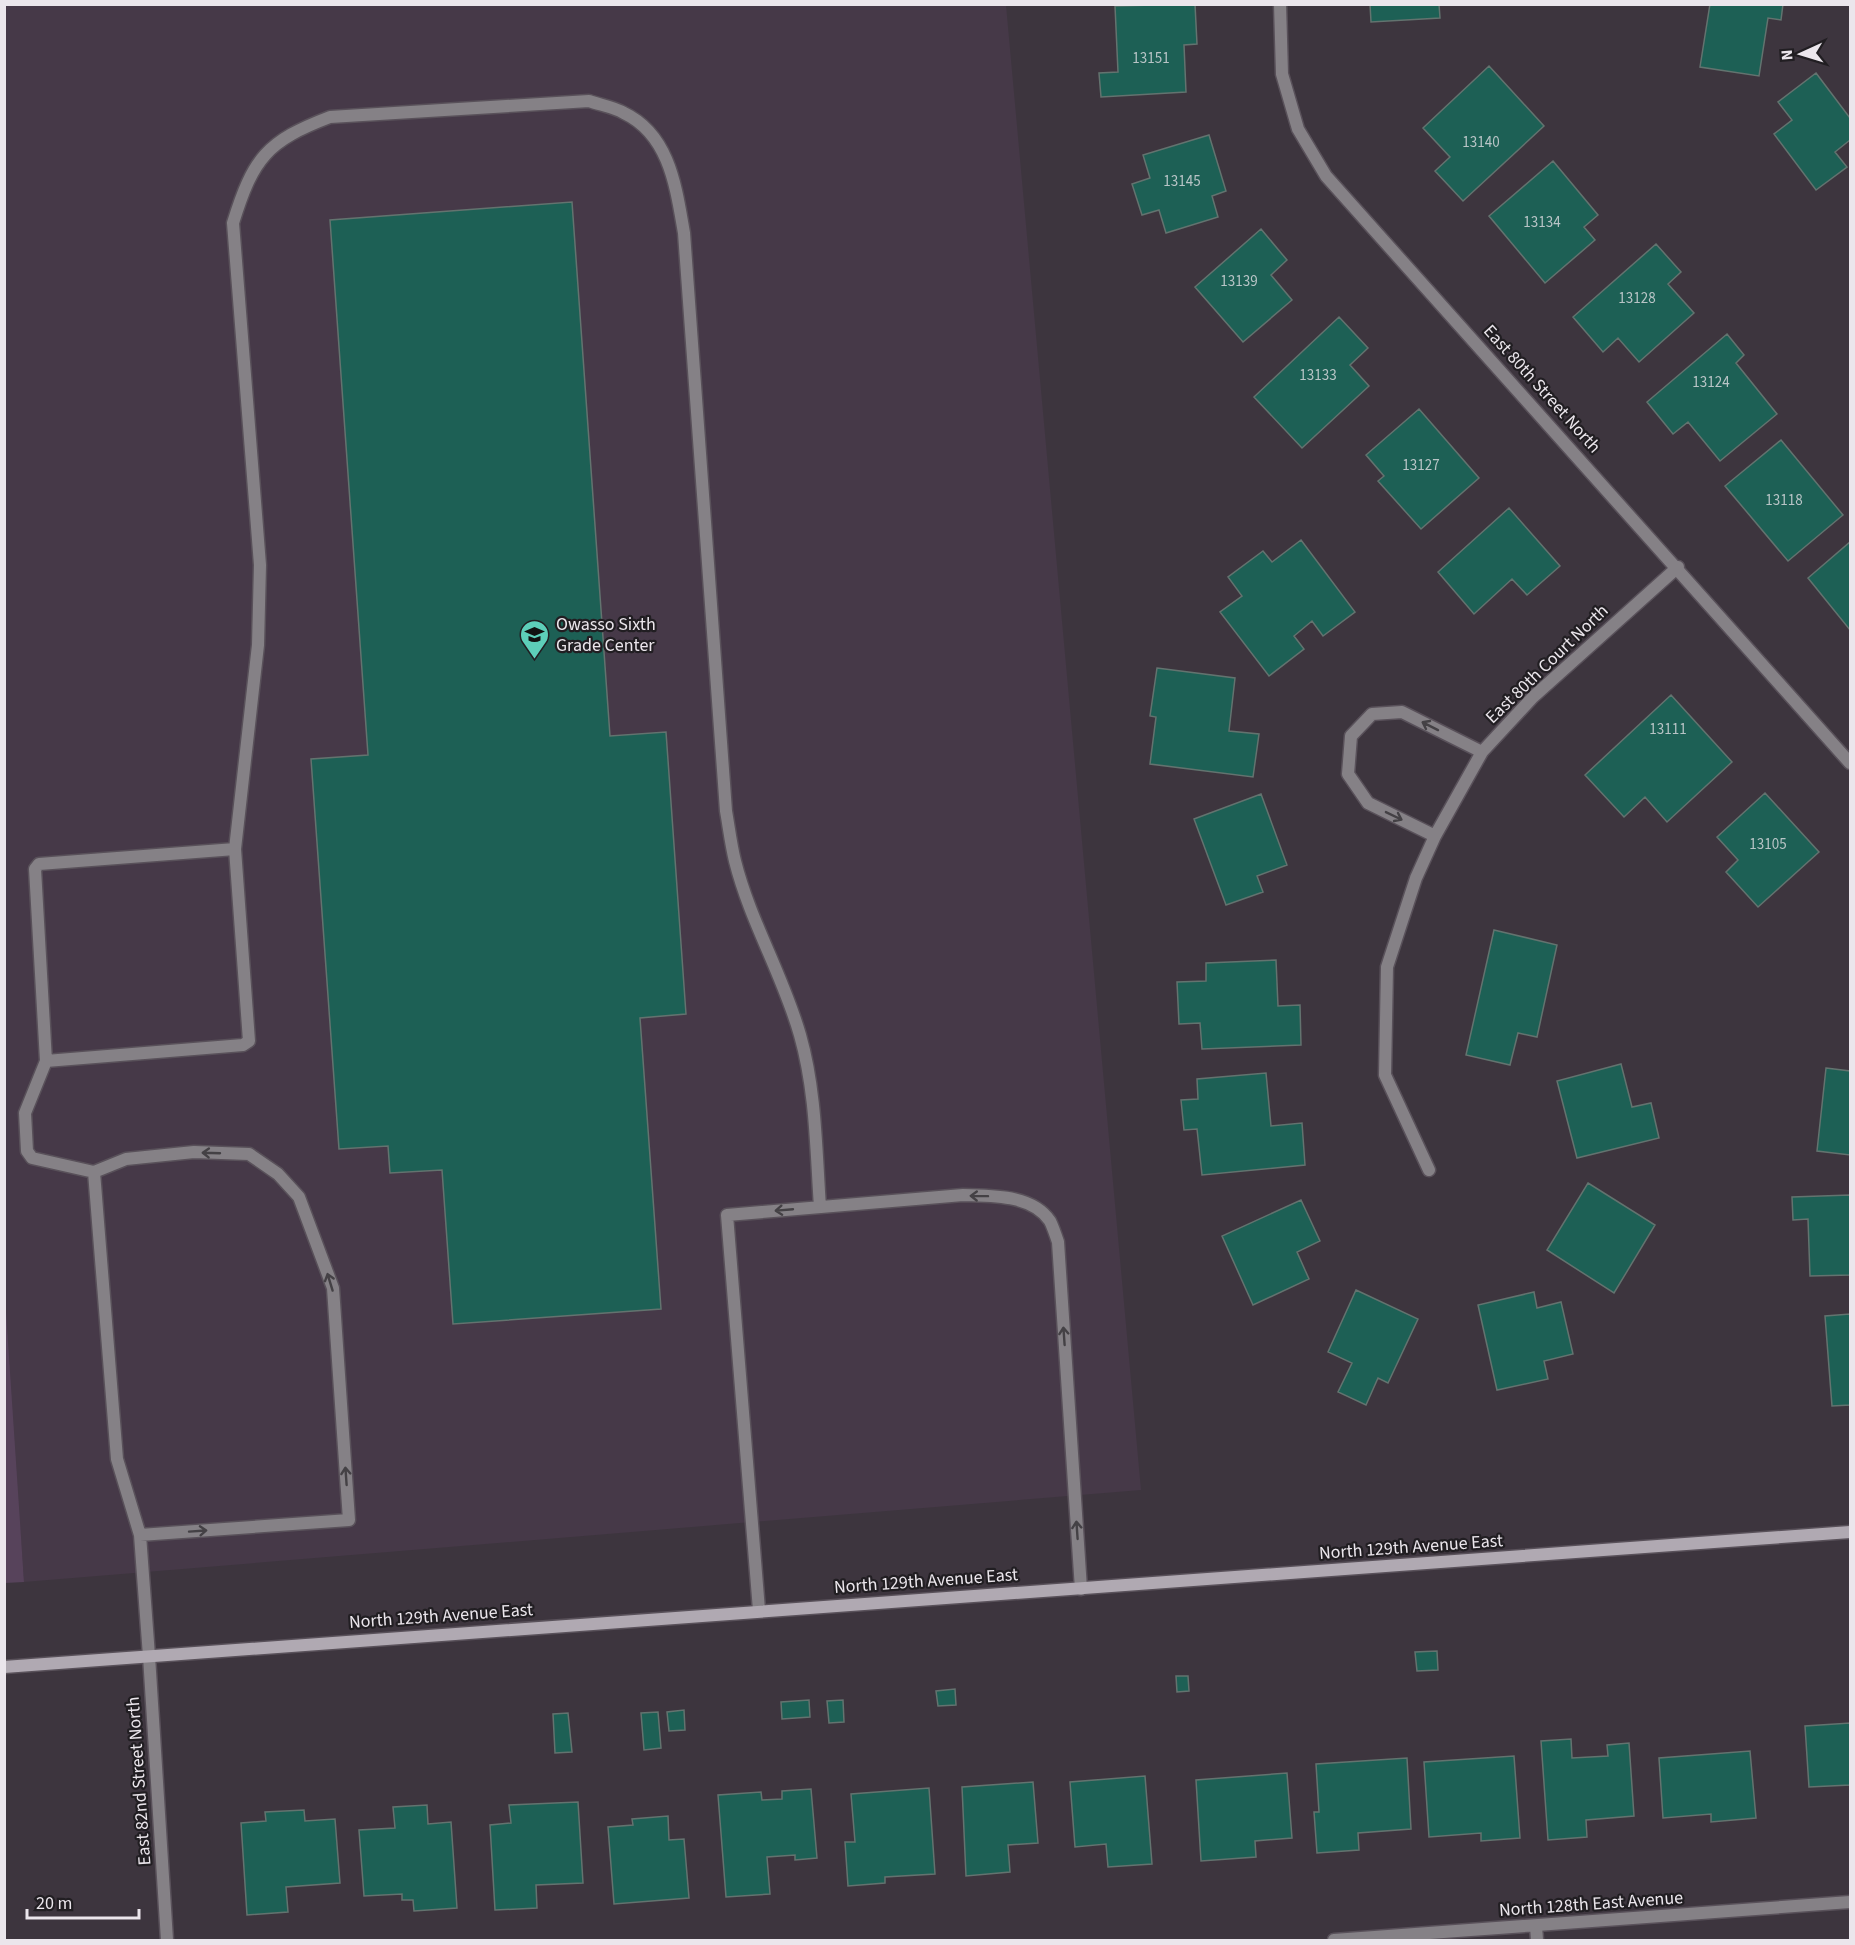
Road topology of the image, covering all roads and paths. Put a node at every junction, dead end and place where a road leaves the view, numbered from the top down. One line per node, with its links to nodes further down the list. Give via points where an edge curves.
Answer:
1 (1280, 4): 2 (street, East 80th Street North, via 1282,75 1298,129 1326,176)
2 (1678, 567): 3 (street, East 80th Court North, via 1533,697); 4 (street, East 80th Street North)
3 (1482, 752): 5 (street, East 80th Court North); 5 (street, one-way to 5, via 1402,712 1372,714 1351,736 1348,774 1368,803)
4 (1851, 763)
5 (1435, 836): 8 (street, East 80th Court North, via 1416,878 1387,967 1385,1075)
6 (235, 849): 7 (street, via 39,864 35,869); 7 (street, via 249,1041 243,1045); 10 (street, via 258,645 260,565 233,223 245,184 265,153 294,131 330,117 589,101 625,113 654,136 674,174 684,233 726,811 735,861 801,1037 813,1097)
7 (46, 1061): 9 (street, via 25,1113 27,1151 32,1158)
8 (1429, 1170)
9 (94, 1172): 12 (street, East 82nd Street North, via 117,1459); 12 (street, one-way to 9, via 349,1520 333,1288 299,1197 278,1174 249,1154 194,1152 126,1159)
10 (820, 1207): 13 (street, one-way to 10, via 1058,1242 1049,1220 1032,1205 1001,1196 963,1195); 14 (street, one-way to 14, via 727,1215)
11 (1851, 1532): 13 (main road, North 129th Avenue East)
12 (140, 1535): 15 (street, East 82nd Street North)
13 (1081, 1588): 14 (main road, North 129th Avenue East)
14 (759, 1610): 15 (main road, North 129th Avenue East)
15 (149, 1656): 16 (main road, North 129th Avenue East); 19 (street, East 82nd Street North)
16 (4, 1666)
17 (1851, 1902): 18 (street, North 128th East Avenue)
18 (1536, 1926): 20 (street, North 128th East Avenue); 21 (street)
19 (167, 1941)
20 (1334, 1941)
21 (1537, 1941)

